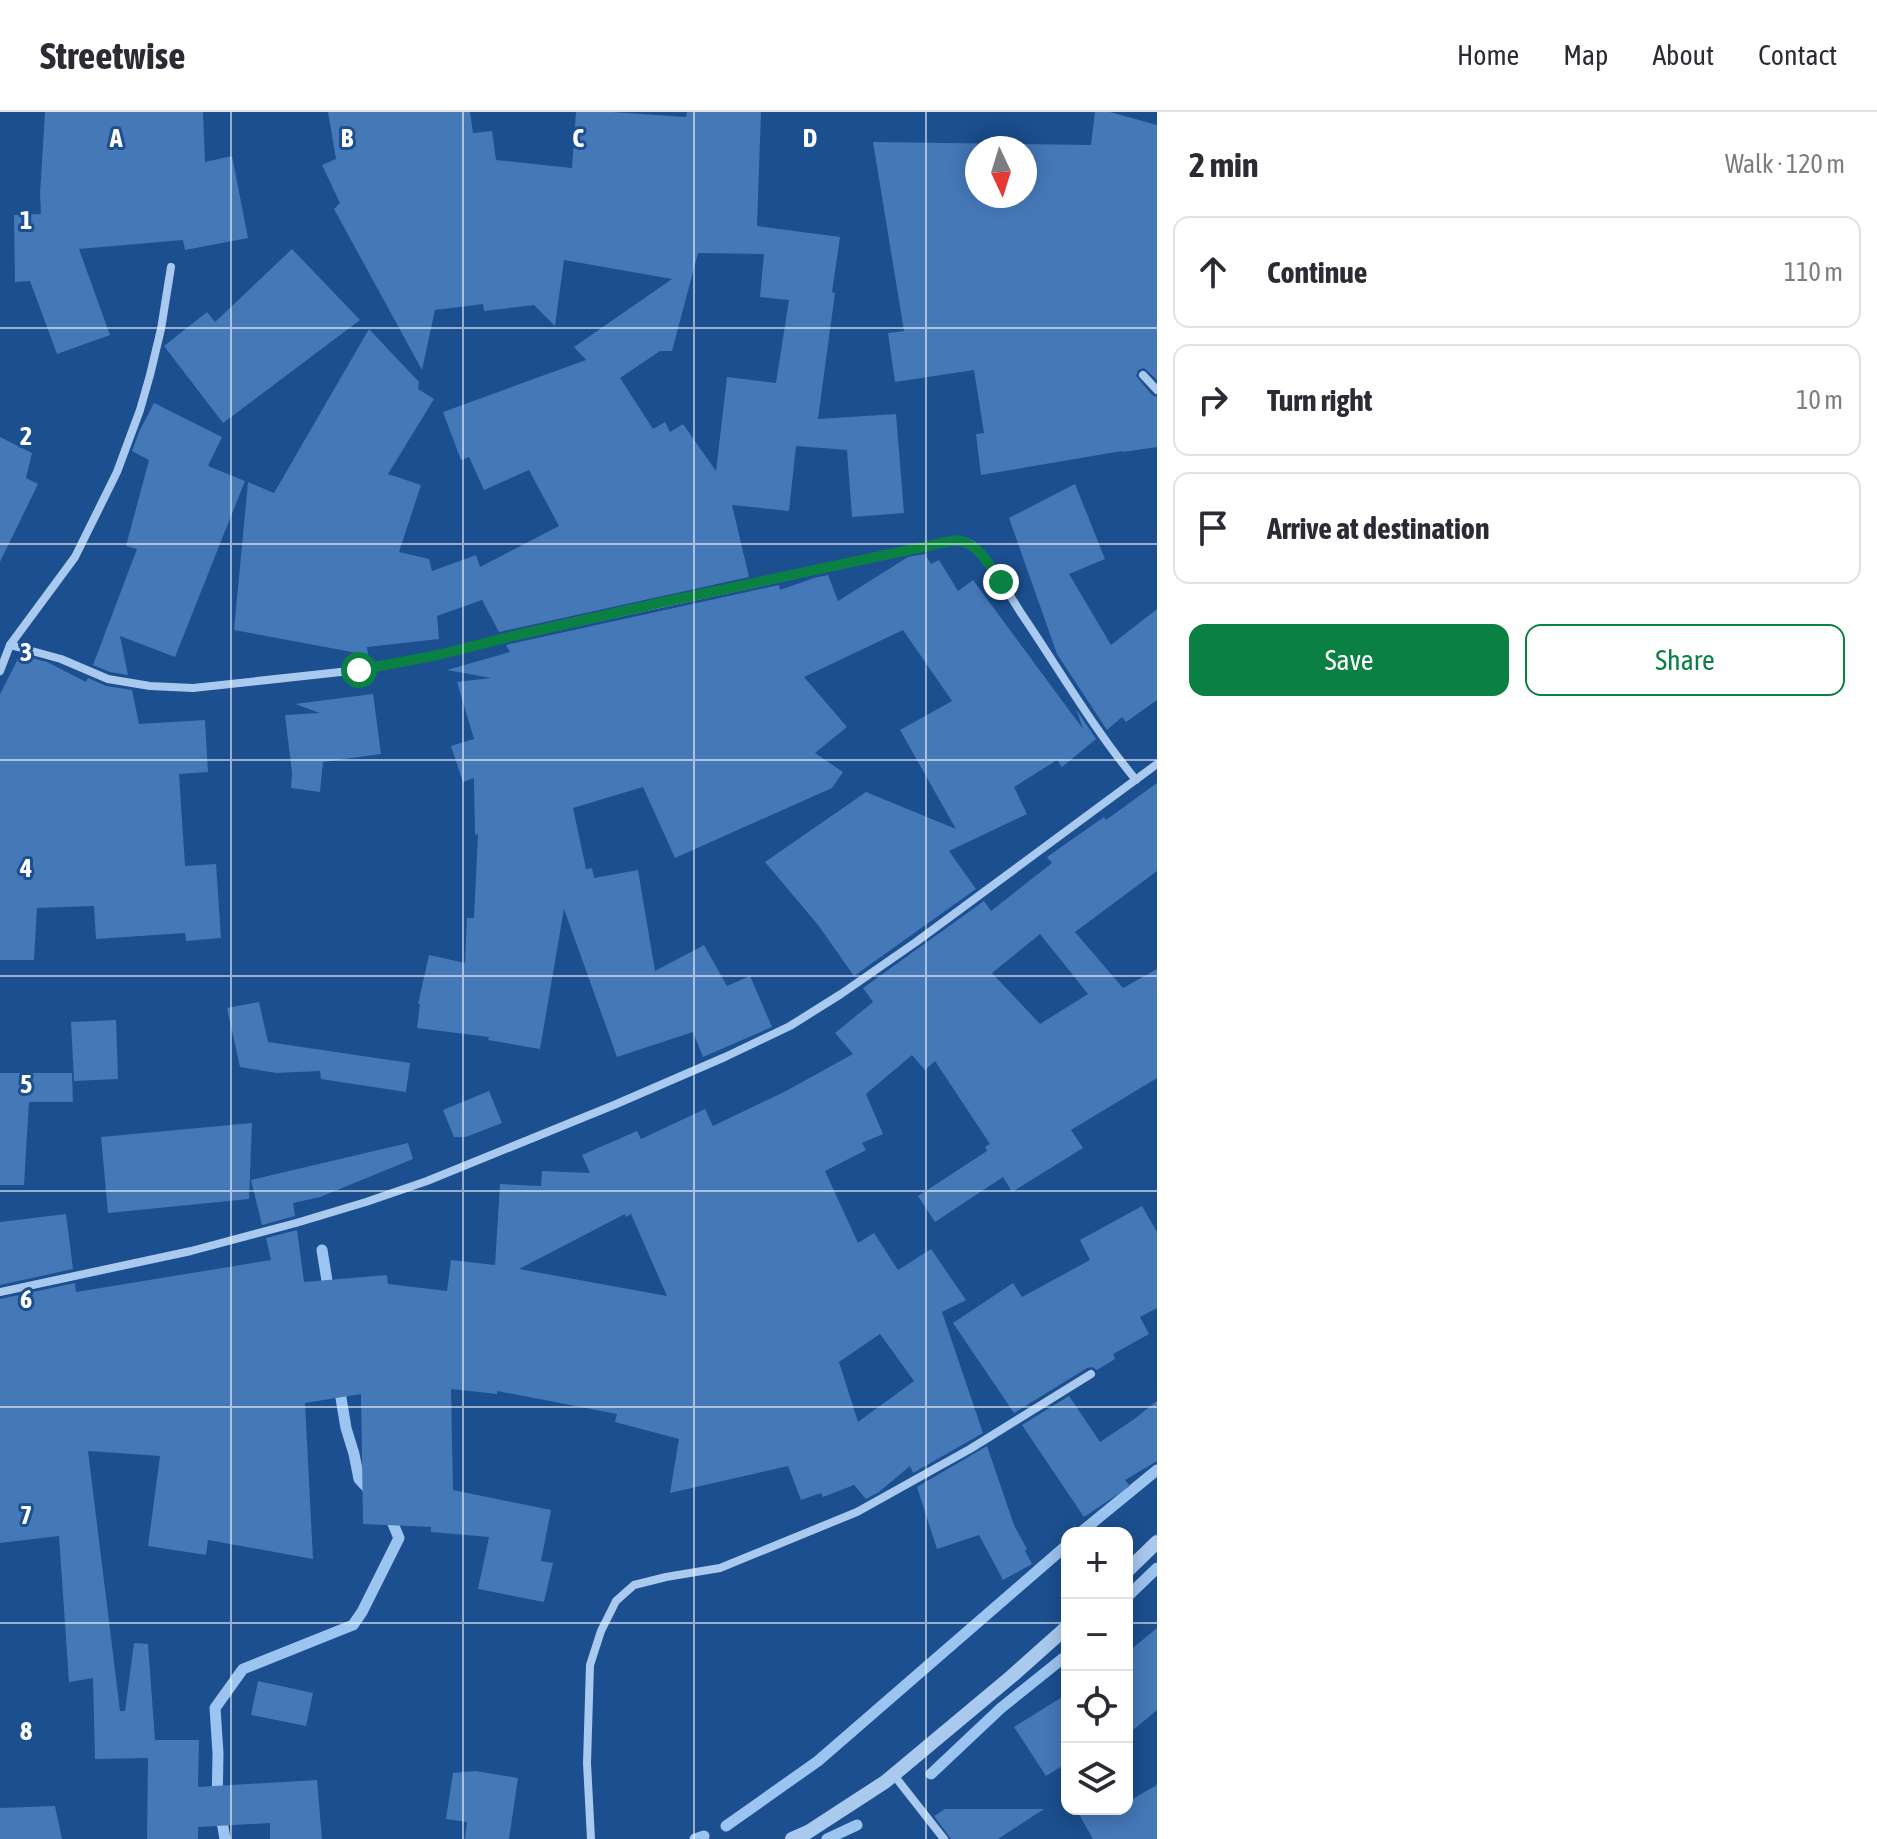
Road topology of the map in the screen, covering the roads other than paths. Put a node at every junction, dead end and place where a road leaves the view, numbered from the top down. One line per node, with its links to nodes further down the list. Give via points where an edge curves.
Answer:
1 (171, 267): 4 (street, via 150,375 117,472 75,557)
2 (1143, 375): 3 (street)
3 (1157, 390)
4 (10, 645): 5 (street); 7 (street, via 108,679 150,686 193,688 344,672 956,540 975,546)
5 (0, 671)
6 (1157, 764): 7 (street)
7 (1136, 780): 8 (street, via 841,994 725,1057 366,1202 191,1251)
8 (0, 1292)
9 (1091, 1374): 14 (street, via 857,1512 720,1568 634,1585 616,1601 590,1665)
10 (1157, 1542): 11 (street)
11 (1133, 1565)
12 (1061, 1632): 13 (street)
13 (893, 1774): 15 (street); 16 (street)
14 (591, 1839)
15 (792, 1839)
16 (944, 1839)

